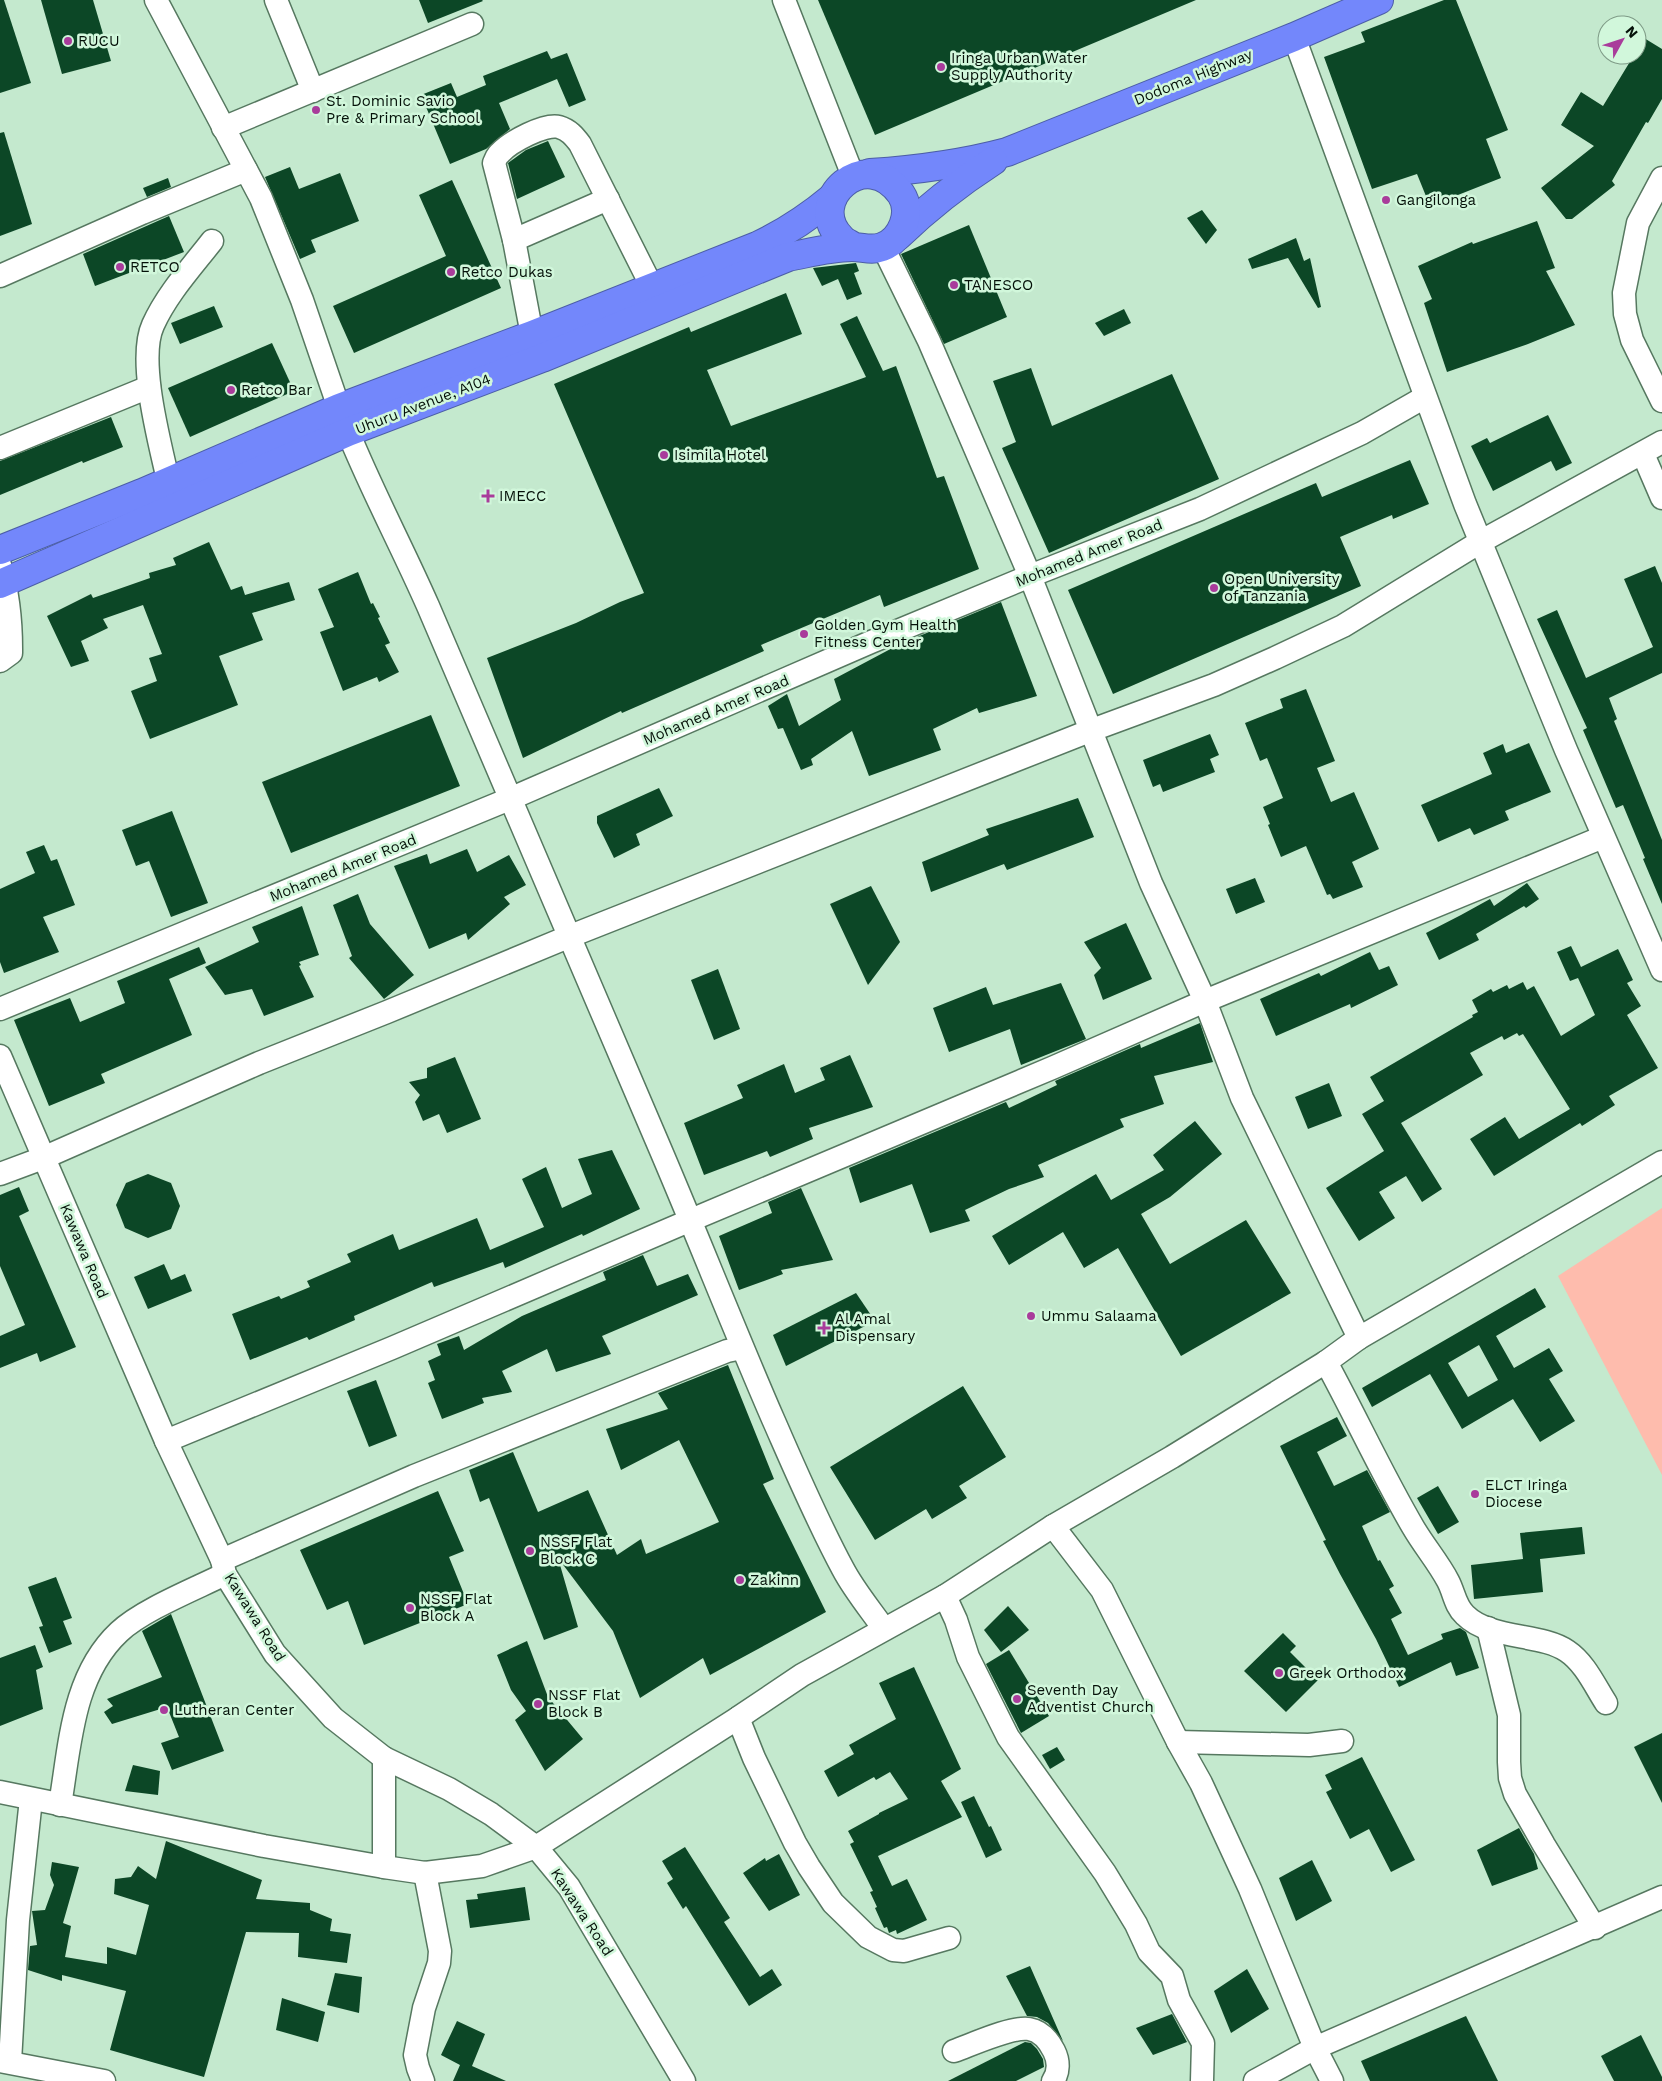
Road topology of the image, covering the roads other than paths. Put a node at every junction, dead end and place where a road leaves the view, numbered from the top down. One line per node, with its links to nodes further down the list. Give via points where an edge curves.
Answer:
1 (156, 0): 8 (street)
2 (276, 0): 7 (street)
3 (784, 0): 11 (street)
4 (1379, 0): 6 (highway, Dodoma Highway)
5 (472, 24): 7 (street)
6 (1294, 37): 9 (highway, Dodoma Highway); 23 (street)
7 (312, 91): 8 (street)
8 (223, 128): 10 (street)
9 (1007, 152): 11 (highway, via 940,166); 17 (highway, via 920,214)
10 (246, 170): 19 (street); 25 (street, via 261,198 302,300)
11 (860, 175): 13 (highway, via 841,185); 17 (highway, via 882,176 903,197 906,212 903,226)
12 (1662, 178): 24 (street, via 1638,223 1624,293 1625,314 1632,340)
13 (833, 197): 18 (highway, via 830,212 833,226 841,239); 20 (highway, Uhuru Avenue, A104, via 811,216 774,238)
14 (608, 199): 15 (street); 15 (street, via 580,144 570,132 557,126 540,130 512,143 498,154 494,163); 20 (street)
15 (514, 240): 21 (street)
16 (212, 241): 22 (street, via 172,291 152,327 148,346)
17 (889, 243): 18 (highway, via 868,250); 33 (street)
18 (854, 247): 21 (highway, Uhuru Avenue, A104, via 788,257 633,319)
19 (0, 276)
20 (652, 287): 21 (highway, Uhuru Avenue, A104)
21 (537, 347): 25 (highway, Uhuru Avenue, A104)
22 (149, 387): 27 (street); 29 (street)
23 (1425, 397): 31 (street); 33 (street, Mohamed Amer Road, via 1362,433 1200,509)
24 (1662, 401)
25 (344, 420): 29 (highway, Uhuru Avenue, A104); 34 (highway, Uhuru Avenue, A104); 37 (street)
26 (1662, 442): 28 (street)
27 (0, 448)
28 (1643, 454): 30 (street); 31 (street)
29 (168, 480): 32 (highway, Uhuru Avenue, A104)
30 (1662, 498)
31 (1480, 542): 36 (street, via 1343,626 1214,685); 38 (street)
32 (0, 550)
33 (1030, 576): 36 (street); 37 (street, Mohamed Amer Road)
34 (2, 577): 35 (street, via 10,616 11,649)
35 (0, 661)
36 (1092, 730): 39 (street); 41 (street, via 1151,883)
37 (512, 798): 39 (street); 42 (street, Mohamed Amer Road)
38 (1603, 837): 40 (street); 41 (street)
39 (568, 937): 44 (street, via 259,1063); 47 (street)
40 (1662, 970)
41 (1205, 1001): 47 (street); 48 (street, via 1242,1098)
42 (0, 1009)
43 (0, 1056): 44 (street, Kawawa Road)
44 (44, 1158): 46 (street); 51 (street, Kawawa Road)
45 (1662, 1162): 48 (street)
46 (0, 1174)
47 (691, 1220): 49 (street); 51 (street)
48 (1359, 1338): 50 (street)
49 (742, 1348): 53 (street, via 727,1351 414,1476); 56 (street, via 843,1571)
50 (1326, 1362): 52 (street); 55 (street, via 1412,1526 1449,1582 1458,1607 1470,1620)
51 (166, 1441): 53 (street, Kawawa Road)
52 (1053, 1526): 54 (street); 59 (street, via 1102,1590)
53 (224, 1567): 61 (street, Kawawa Road, via 275,1654 333,1718); 64 (street, via 119,1632 96,1658 81,1692)
54 (945, 1596): 56 (street); 78 (street, via 968,1658 1008,1736 1105,1873 1149,1952 1172,1976 1179,2000 1203,2043)
55 (1488, 1628): 57 (street, via 1566,1650 1584,1669); 69 (street, via 1510,1715 1510,1778 1515,1794)
56 (884, 1629): 58 (street, via 802,1675)
57 (1606, 1703)
58 (738, 1718): 65 (street); 70 (street, via 795,1843 833,1903 868,1937 892,1950 904,1951)
59 (1178, 1742): 60 (street, via 1301,1745); 71 (street, via 1201,1783 1250,1889)
60 (1342, 1742)
61 (384, 1758): 65 (street, Kawawa Road, via 482,1809); 66 (street)
62 (0, 1792): 63 (street)
63 (30, 1799): 64 (street); 73 (street)
64 (60, 1805): 66 (street)
65 (536, 1846): 67 (street, via 482,1866); 76 (street, Kawawa Road, via 569,1887)
66 (384, 1867): 67 (street)
67 (425, 1873): 75 (street, via 440,1951 415,2055)
68 (1658, 1904): 69 (street)
69 (1595, 1928): 71 (street)
70 (949, 1938)
71 (1315, 2048): 79 (street); 80 (street)
72 (954, 2051): 77 (street, via 1010,2031 1029,2029 1046,2038 1056,2056 1057,2075)
73 (3, 2062): 74 (street)
74 (104, 2081)
75 (423, 2081)
76 (684, 2081)
77 (1053, 2081)
78 (1202, 2081)
79 (1255, 2081)
80 (1332, 2081)

